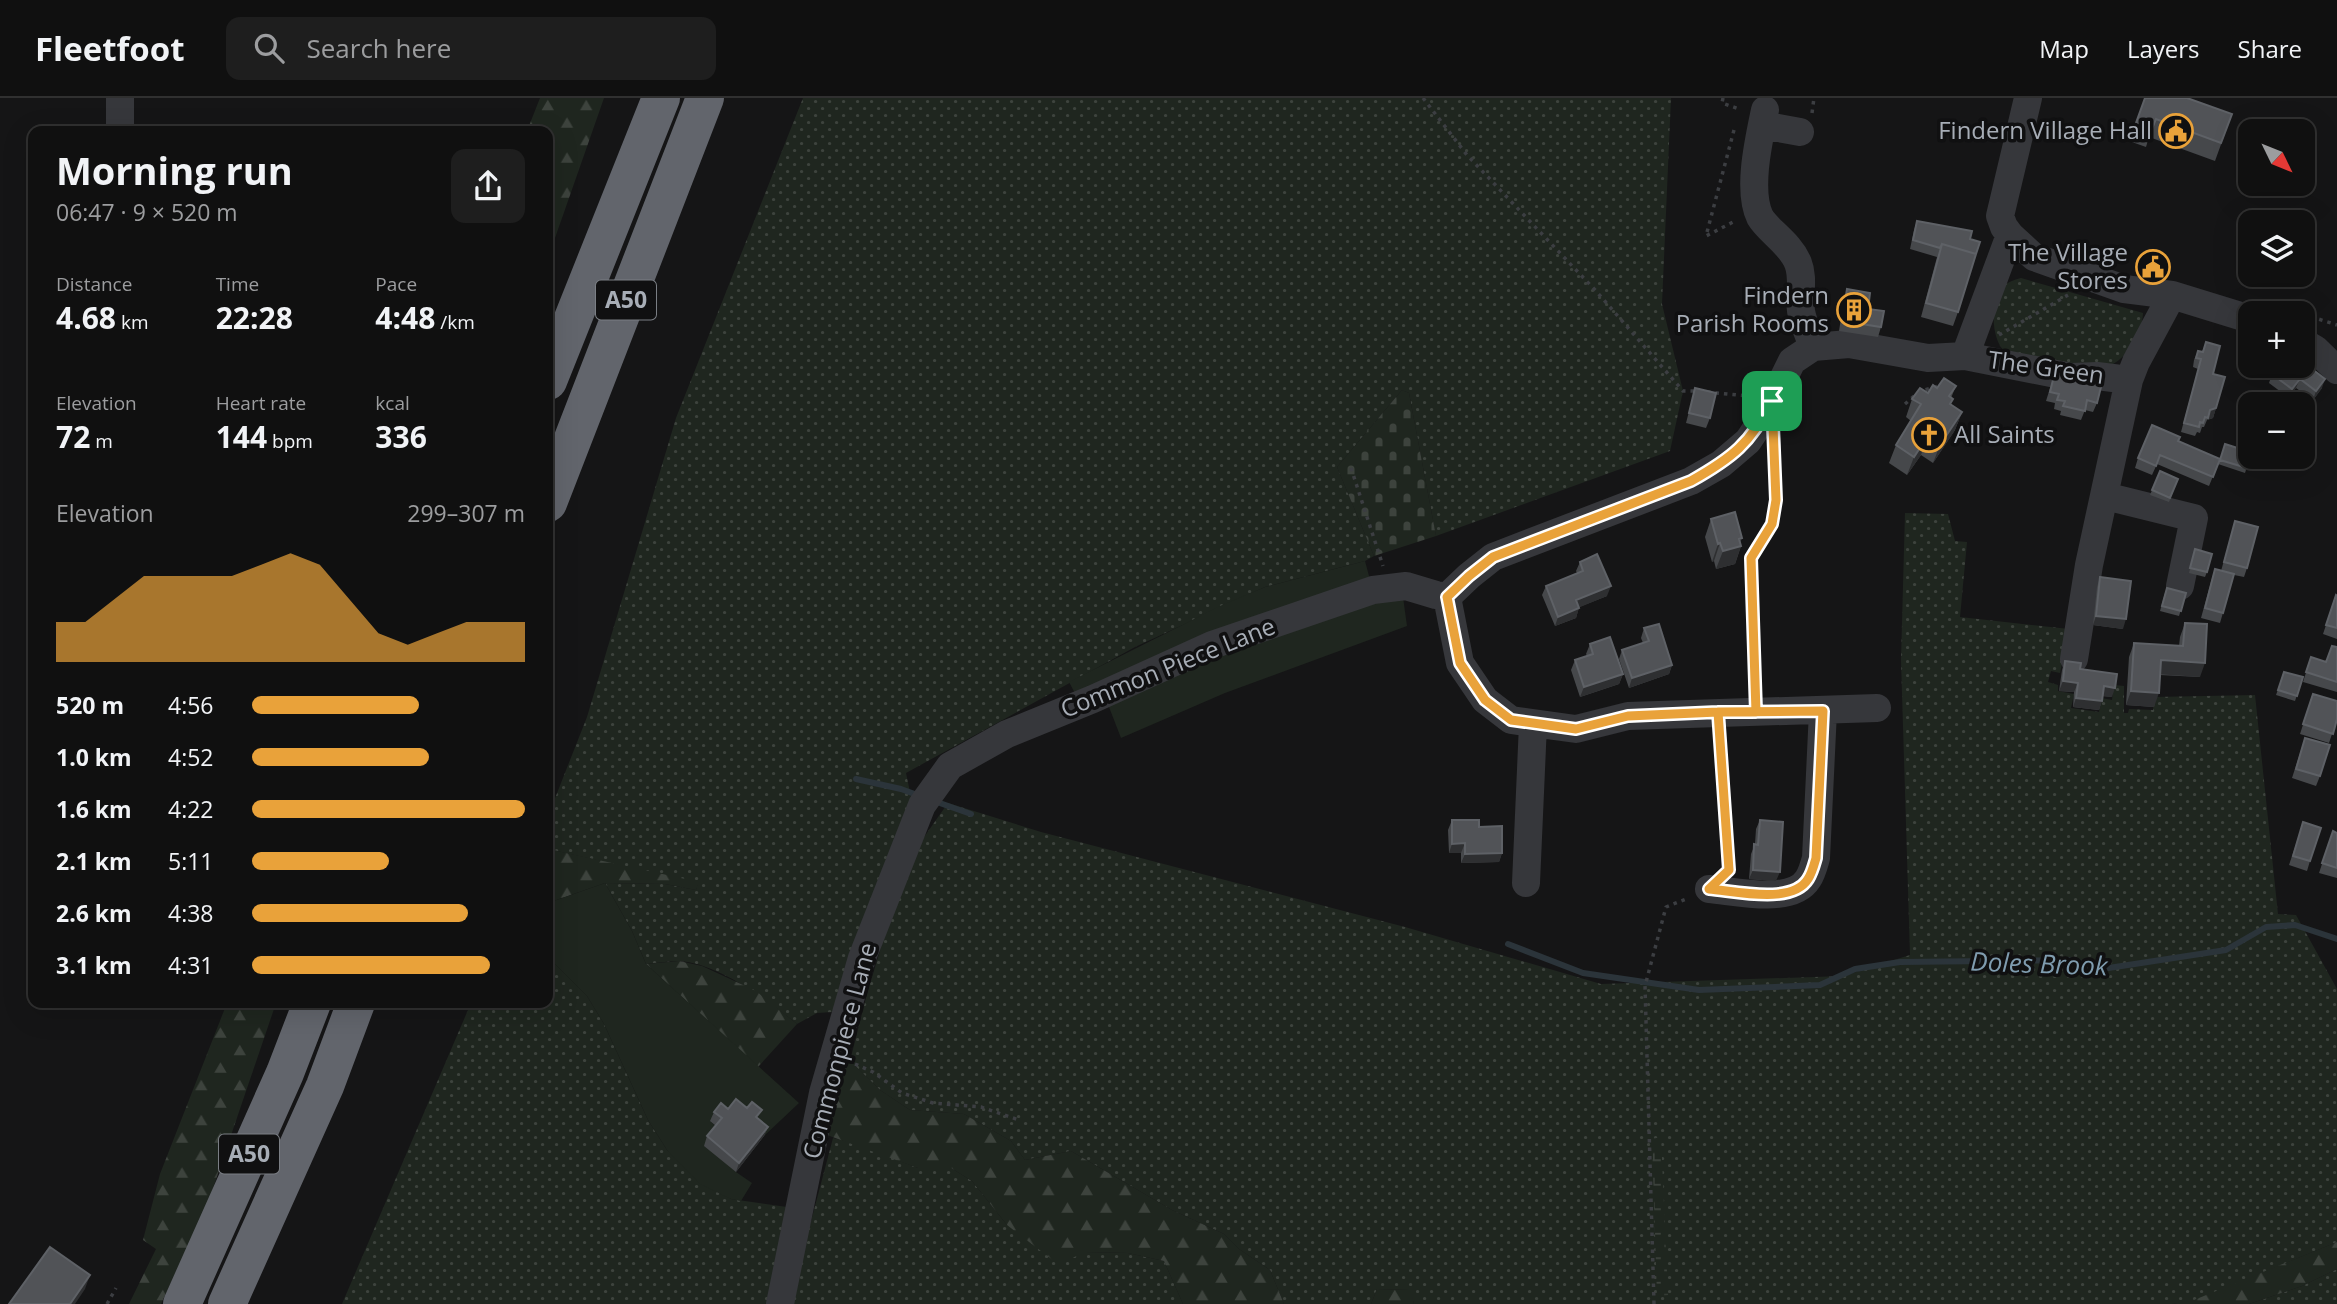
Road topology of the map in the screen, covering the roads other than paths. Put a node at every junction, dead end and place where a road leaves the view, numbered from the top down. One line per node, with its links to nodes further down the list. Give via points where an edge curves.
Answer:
1 (120, 98): 5 (street)
2 (661, 98): 13 (highway, A50)
3 (705, 98): 16 (highway, A50)
4 (2028, 98): 7 (street, via 2000,216)
5 (120, 126)
6 (1800, 132): 10 (street, via 1751,115 1758,142 1754,194 1761,218 1783,239 1798,263 1801,312)
7 (2010, 235): 8 (street, via 2034,257 2124,289); 12 (street, The Green)
8 (2172, 295): 9 (street); 15 (street, The Green)
9 (2238, 315)
10 (1813, 347): 12 (street, via 1849,344 1928,358); 19 (street, via 1792,361 1748,441 1721,464 1691,481 1493,557)
11 (2315, 349): 14 (street)
12 (1965, 356): 15 (street, The Green, via 2071,377)
13 (553, 368)
14 (2337, 370)
15 (2129, 380): 17 (street, The Green)
16 (553, 490)
17 (2105, 496): 18 (street, via 2194,518); 20 (street, The Green)
18 (2180, 586)
19 (1447, 597): 23 (street, via 1460,663 1472,684 1511,720); 24 (street, Common Piece Lane, via 1406,586 1373,590 1212,645 1007,734 950,766)
20 (2074, 659)
21 (1877, 708): 22 (street)
22 (1823, 711): 23 (street, via 1628,716 1576,729); 26 (street, via 1816,858 1807,880 1793,892 1767,895)
23 (1533, 724): 25 (street)
24 (926, 797): 31 (street, Commonpiece Lane, via 862,958 823,1093)
25 (1526, 883)
26 (1709, 889)
27 (310, 1008): 29 (highway, A50)
28 (354, 1008): 30 (highway, A50, via 325,1086)
29 (182, 1304)
30 (228, 1304)
31 (780, 1304)

